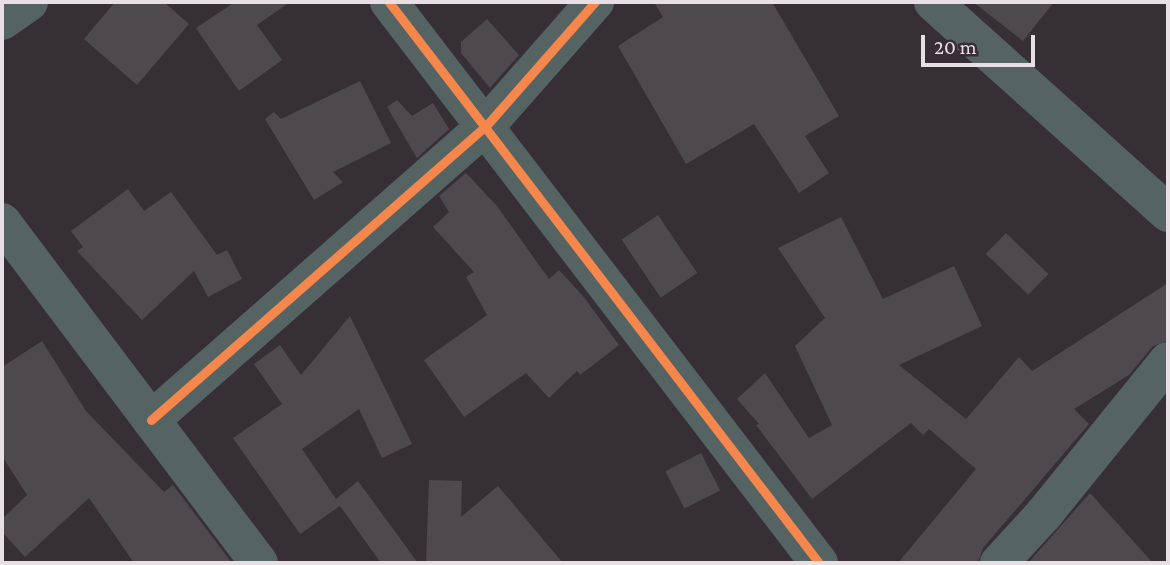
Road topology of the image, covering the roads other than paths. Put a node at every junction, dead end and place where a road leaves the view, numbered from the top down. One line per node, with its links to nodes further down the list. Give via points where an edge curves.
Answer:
1 (29, 2): 5 (street)
2 (389, 2): 6 (street)
3 (595, 2): 6 (street)
4 (933, 2): 7 (street)
5 (2, 21)
6 (485, 127): 10 (street); 12 (street)
7 (1168, 213)
8 (2, 222): 10 (street)
9 (1168, 361): 13 (street)
10 (151, 420): 11 (street)
11 (259, 563)
12 (819, 563)
13 (999, 563)

